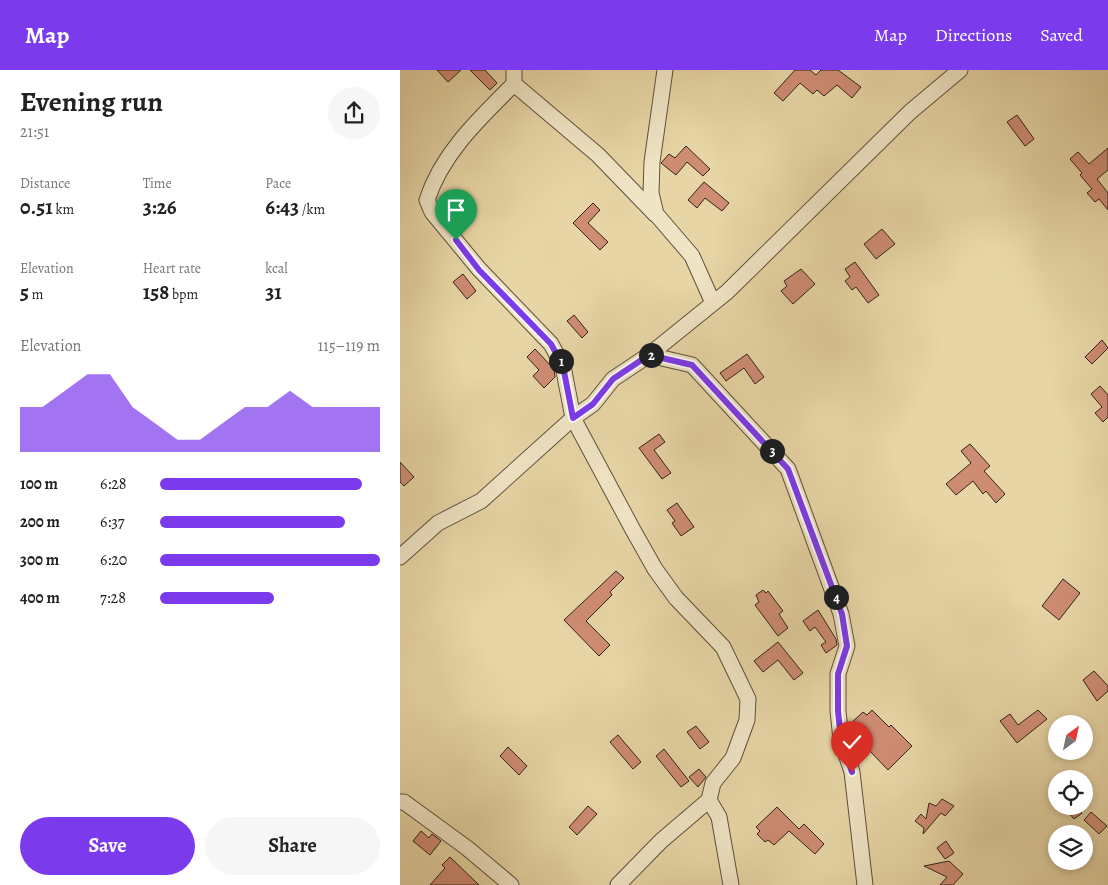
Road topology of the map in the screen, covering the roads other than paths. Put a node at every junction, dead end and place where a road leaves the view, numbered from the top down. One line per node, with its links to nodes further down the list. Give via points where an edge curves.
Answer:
1 (666, 70): 4 (street, via 652,162 651,193)
2 (960, 70): 5 (street, via 910,112)
3 (514, 77): 4 (street); 7 (street, via 456,145 432,183 427,200 432,212 479,270 551,344 563,366)
4 (656, 214): 5 (street, via 692,256)
5 (713, 303): 6 (street)
6 (649, 355): 7 (street, via 613,379 593,404); 14 (street, via 692,365 788,469 842,614 847,646 838,674 838,711 841,739 852,772)
7 (573, 418): 8 (street, via 481,501 438,523); 9 (street, via 655,569 676,598 723,647 748,699 747,720 733,758 713,783)
8 (400, 556)
9 (709, 800): 12 (street, via 661,841); 13 (street, via 719,817)
10 (400, 802): 11 (street, via 467,848)
11 (512, 885)
12 (618, 885)
13 (732, 885)
14 (864, 885)

